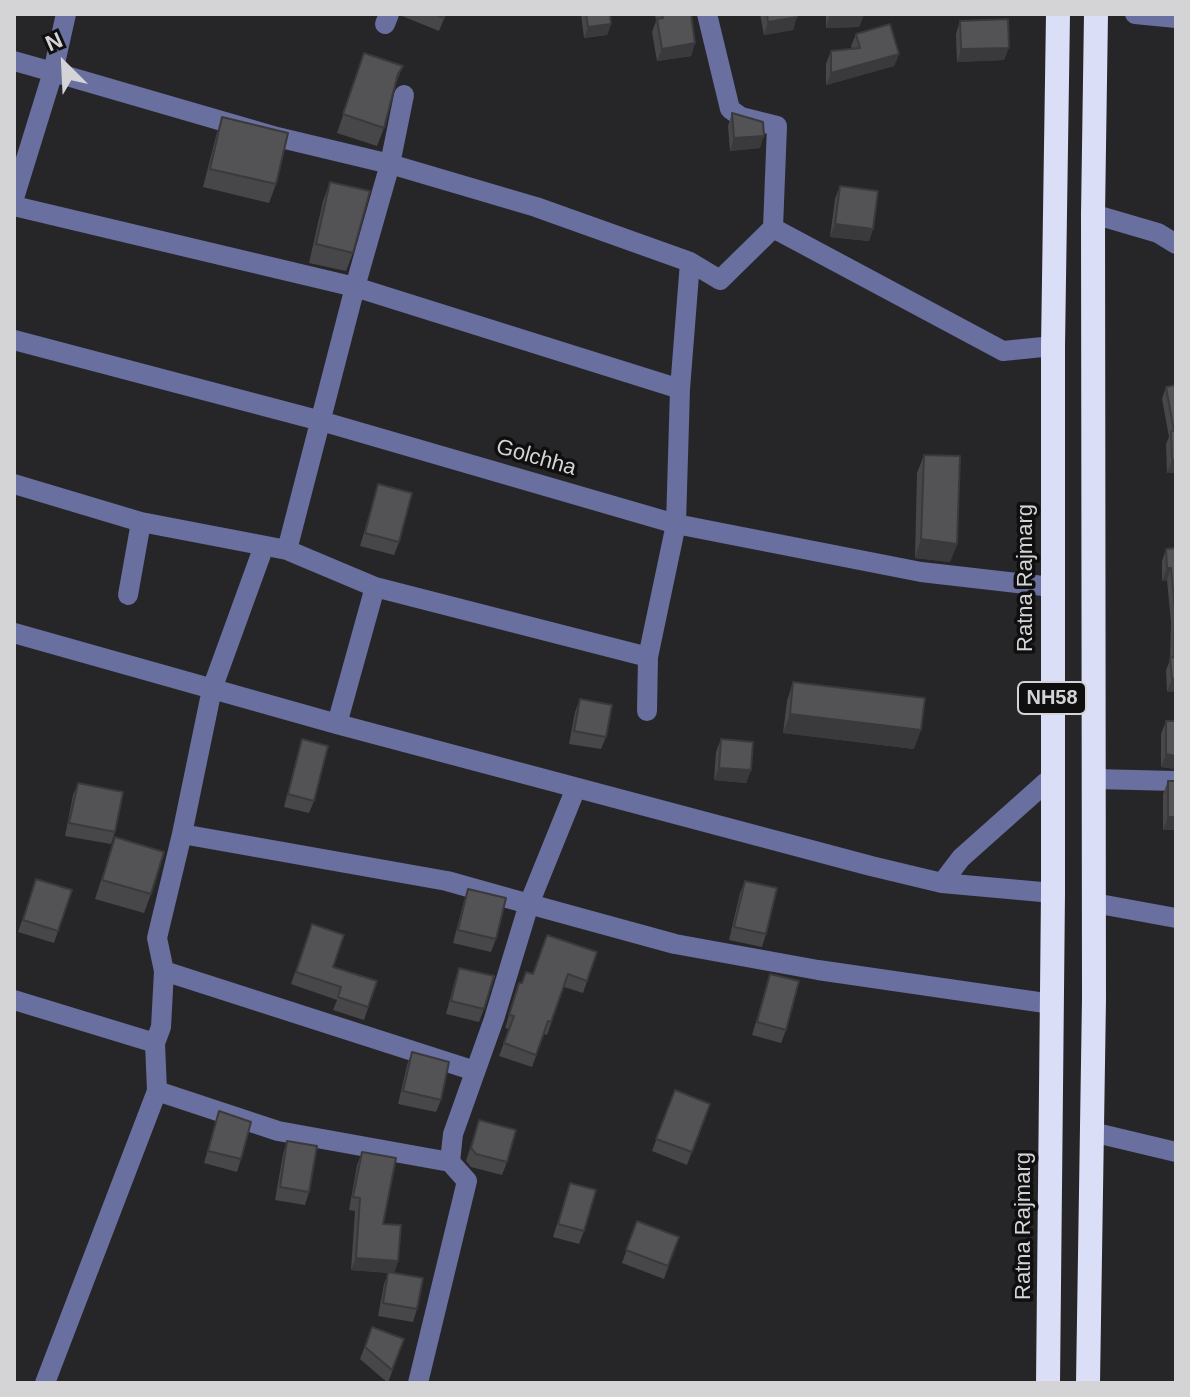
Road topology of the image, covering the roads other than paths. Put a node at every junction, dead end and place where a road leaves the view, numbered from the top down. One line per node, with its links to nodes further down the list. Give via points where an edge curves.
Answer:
1 (66, 14): 8 (street)
2 (707, 14): 14 (street, via 730,109 777,126)
3 (1058, 14): 19 (highway, Ratna Rajmarg / NH58)
4 (1096, 14): 13 (highway, NH58)
5 (1135, 14): 6 (street)
6 (1176, 18)
7 (14, 61): 8 (street)
8 (53, 72): 10 (street); 11 (street)
9 (404, 95): 10 (street)
10 (390, 164): 16 (street, via 536,207); 17 (street)
11 (14, 198)
12 (14, 206): 17 (street)
13 (1093, 214): 15 (street, via 1158,233); 36 (highway, NH58)
14 (773, 228): 16 (street, via 720,280); 19 (street, via 1003,351)
15 (1176, 244)
16 (690, 262): 20 (street)
17 (355, 287): 20 (street); 21 (street)
18 (14, 340): 21 (street, Golchha)
19 (1053, 346): 28 (highway, Ratna Rajmarg / NH58)
20 (680, 389): 24 (street)
21 (321, 421): 24 (street, Golchha); 26 (street)
22 (14, 484): 23 (street)
23 (141, 522): 25 (street); 29 (street)
24 (676, 524): 28 (street, Golchha, via 921,572); 31 (street)
25 (264, 546): 26 (street); 32 (street)
26 (287, 550): 27 (street)
27 (375, 587): 31 (street); 34 (street)
28 (1052, 587): 35 (highway, Ratna Rajmarg / NH58)
29 (128, 595)
30 (14, 633): 32 (street)
31 (648, 657): 33 (street)
32 (212, 689): 34 (street); 39 (street)
33 (647, 711)
34 (337, 724): 38 (street)
35 (1053, 776): 40 (street, via 961,858); 41 (highway, Ratna Rajmarg / NH58)
36 (1094, 779): 37 (street); 42 (highway, NH58)
37 (1176, 781)
38 (576, 788): 40 (street); 43 (street)
39 (182, 834): 43 (street, via 447,881); 45 (street, via 157,938)
40 (942, 883): 41 (street)
41 (1053, 893): 47 (highway, Ratna Rajmarg / NH58)
42 (1094, 903): 44 (street); 51 (highway, NH58)
43 (529, 904): 47 (street, via 675,944); 49 (street)
44 (1176, 918)
45 (164, 971): 48 (street); 49 (street)
46 (14, 1000): 48 (street)
47 (1052, 1004): 56 (highway, Ratna Rajmarg / NH58)
48 (155, 1043): 50 (street)
49 (475, 1071): 53 (street, via 453,1134)
50 (157, 1091): 53 (street, via 278,1131); 54 (street)
51 (1092, 1132): 52 (street); 57 (highway, NH58)
52 (1176, 1152)
53 (450, 1162): 55 (street, via 467,1181)
54 (45, 1383)
55 (418, 1383)
56 (1048, 1383)
57 (1088, 1383)

